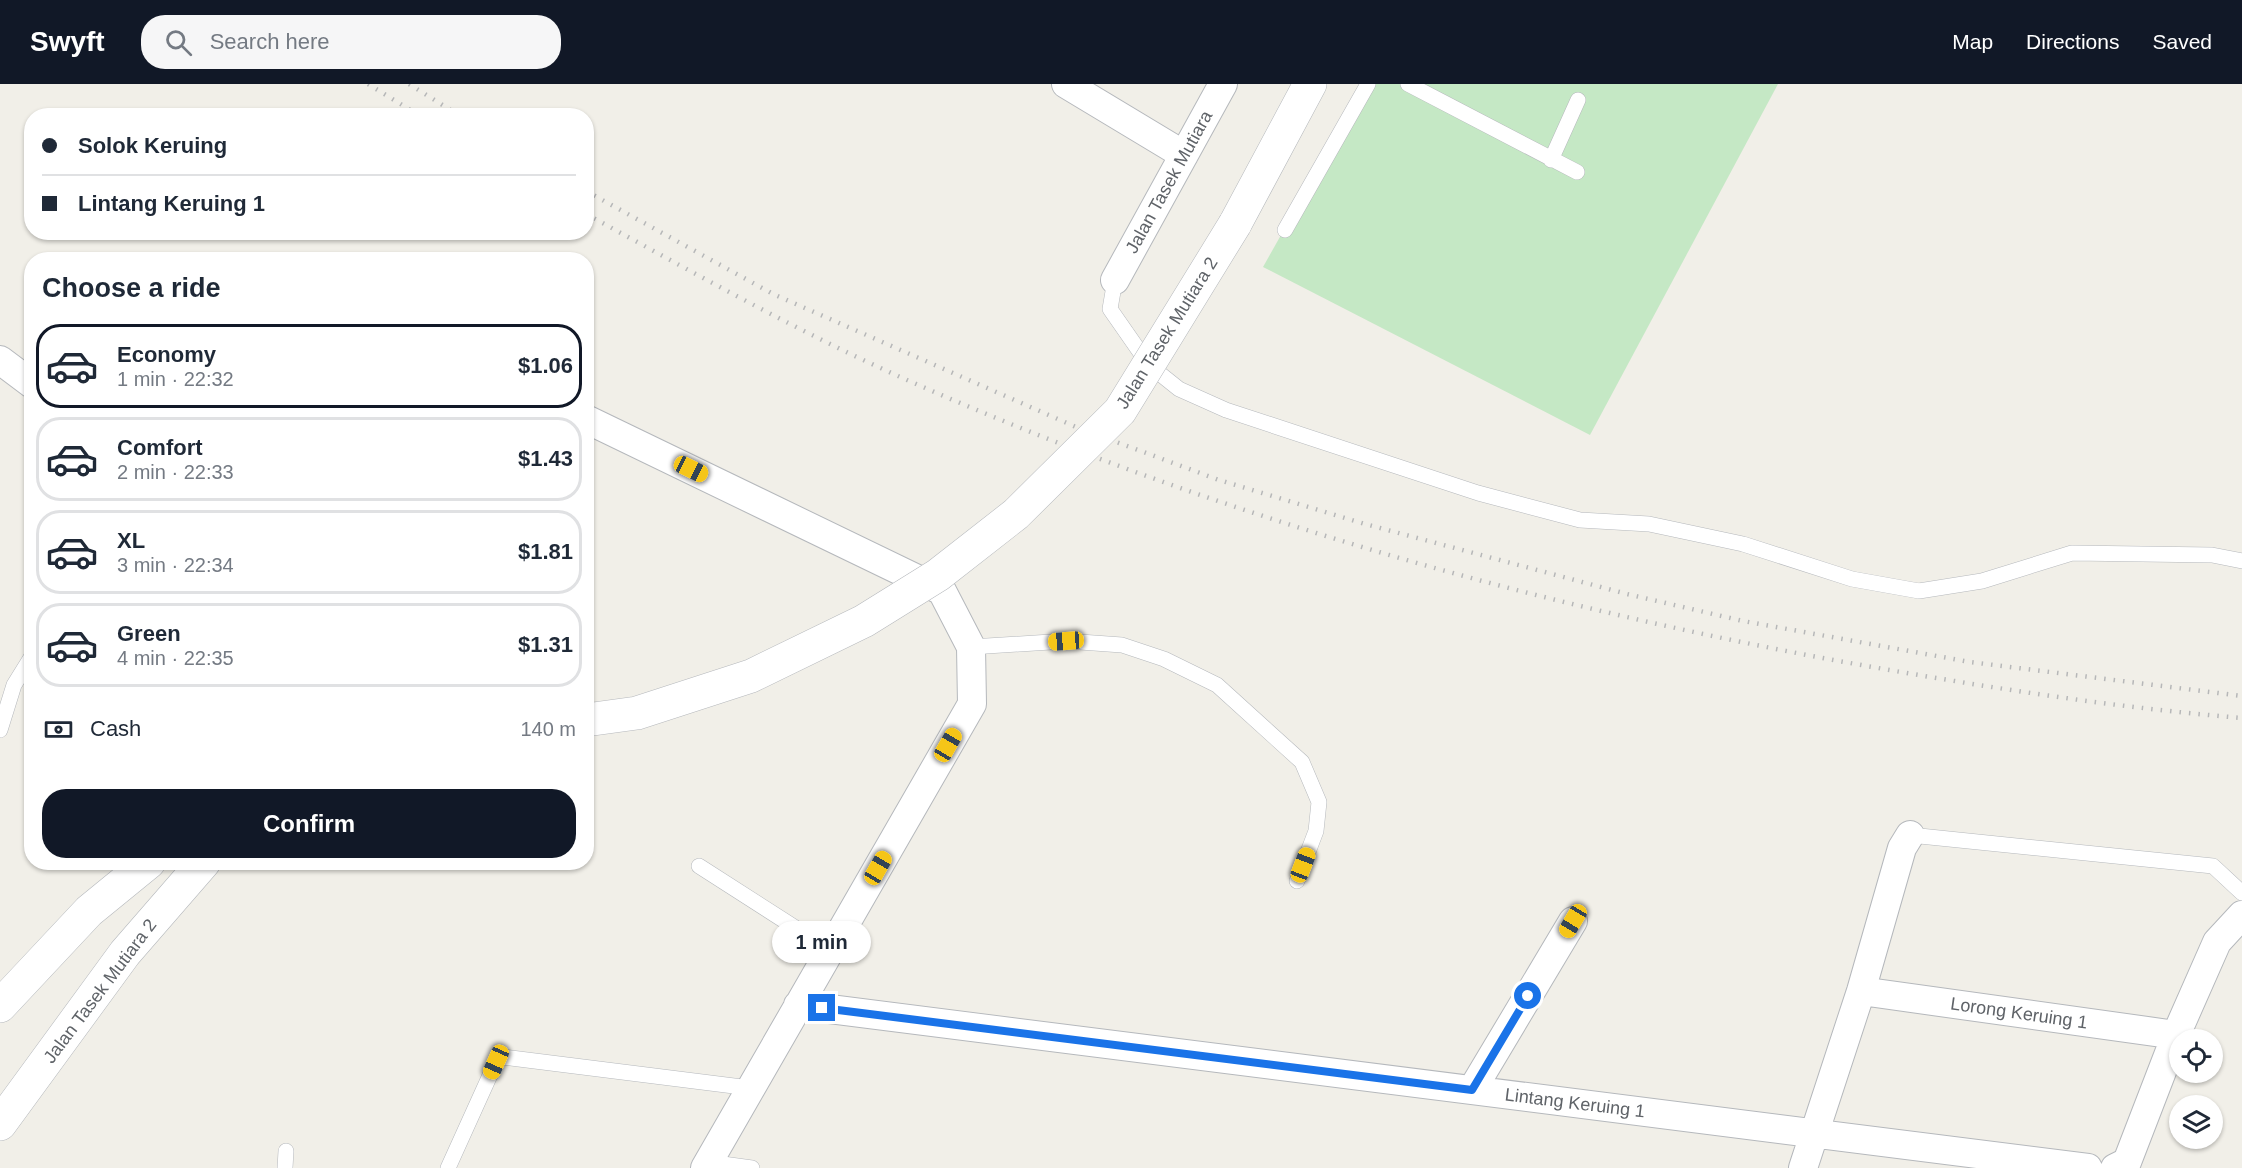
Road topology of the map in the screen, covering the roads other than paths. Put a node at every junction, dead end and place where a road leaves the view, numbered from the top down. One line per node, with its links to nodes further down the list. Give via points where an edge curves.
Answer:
1 (1066, 84): 7 (street)
2 (1223, 84): 7 (street, Jalan Tasek Mutiara)
3 (1310, 84): 18 (street, Jalan Tasek Mutiara 2, bridge, via 1235,224 1120,411 1016,514 947,568 864,621 751,676 637,713)
4 (1368, 84): 10 (lane)
5 (1408, 84): 8 (lane)
6 (1578, 100): 8 (lane)
7 (1184, 155): 11 (street, Jalan Tasek Mutiara)
8 (1551, 159): 9 (lane)
9 (1577, 172)
10 (1284, 230)
11 (1115, 280): 15 (lane, via 1110,309 1149,365 1179,389 1226,410 1478,493 1580,520 1649,524 1743,544 1852,579 1919,591 1982,581 2072,553 2212,555)
12 (0, 360): 13 (street)
13 (24, 378)
14 (594, 422): 16 (street, via 942,591)
15 (2242, 561)
16 (971, 647): 24 (lane, via 1066,641 1122,645 1164,659 1217,685 1302,762 1319,802 1316,831); 28 (street, via 972,704)
17 (24, 669): 19 (lane, via 14,685)
18 (594, 719)
19 (0, 730)
20 (1910, 835): 25 (lane, via 2213,866); 29 (street, via 1902,848)
21 (699, 866): 28 (lane)
22 (139, 870): 31 (street, via 89,911)
23 (197, 870): 37 (street, Jalan Tasek Mutiara 2, via 125,953)
24 (1297, 882)
25 (2242, 893)
26 (2242, 915): 32 (street, via 2217,942)
27 (1573, 921): 36 (street)
28 (830, 950): 30 (street)
29 (1861, 991): 33 (street, Lorong Keruing 1); 38 (street)
30 (798, 1005): 35 (street); 36 (street, Lintang Keruing 1)
31 (0, 1006)
32 (2179, 1029)
33 (2169, 1034)
34 (2169, 1053): 46 (street, via 2127,1162)
35 (750, 1088): 40 (street); 42 (lane, via 504,1057 496,1062)
36 (1472, 1090): 38 (street, Lintang Keruing 1)
37 (0, 1124)
38 (1816, 1133): 44 (street); 45 (street, Lintang Keruing 1)
39 (286, 1151): 41 (lane)
40 (706, 1165): 43 (lane)
41 (285, 1168)
42 (448, 1168)
43 (752, 1168)
44 (1803, 1168)
45 (2088, 1168)
46 (2115, 1168)

